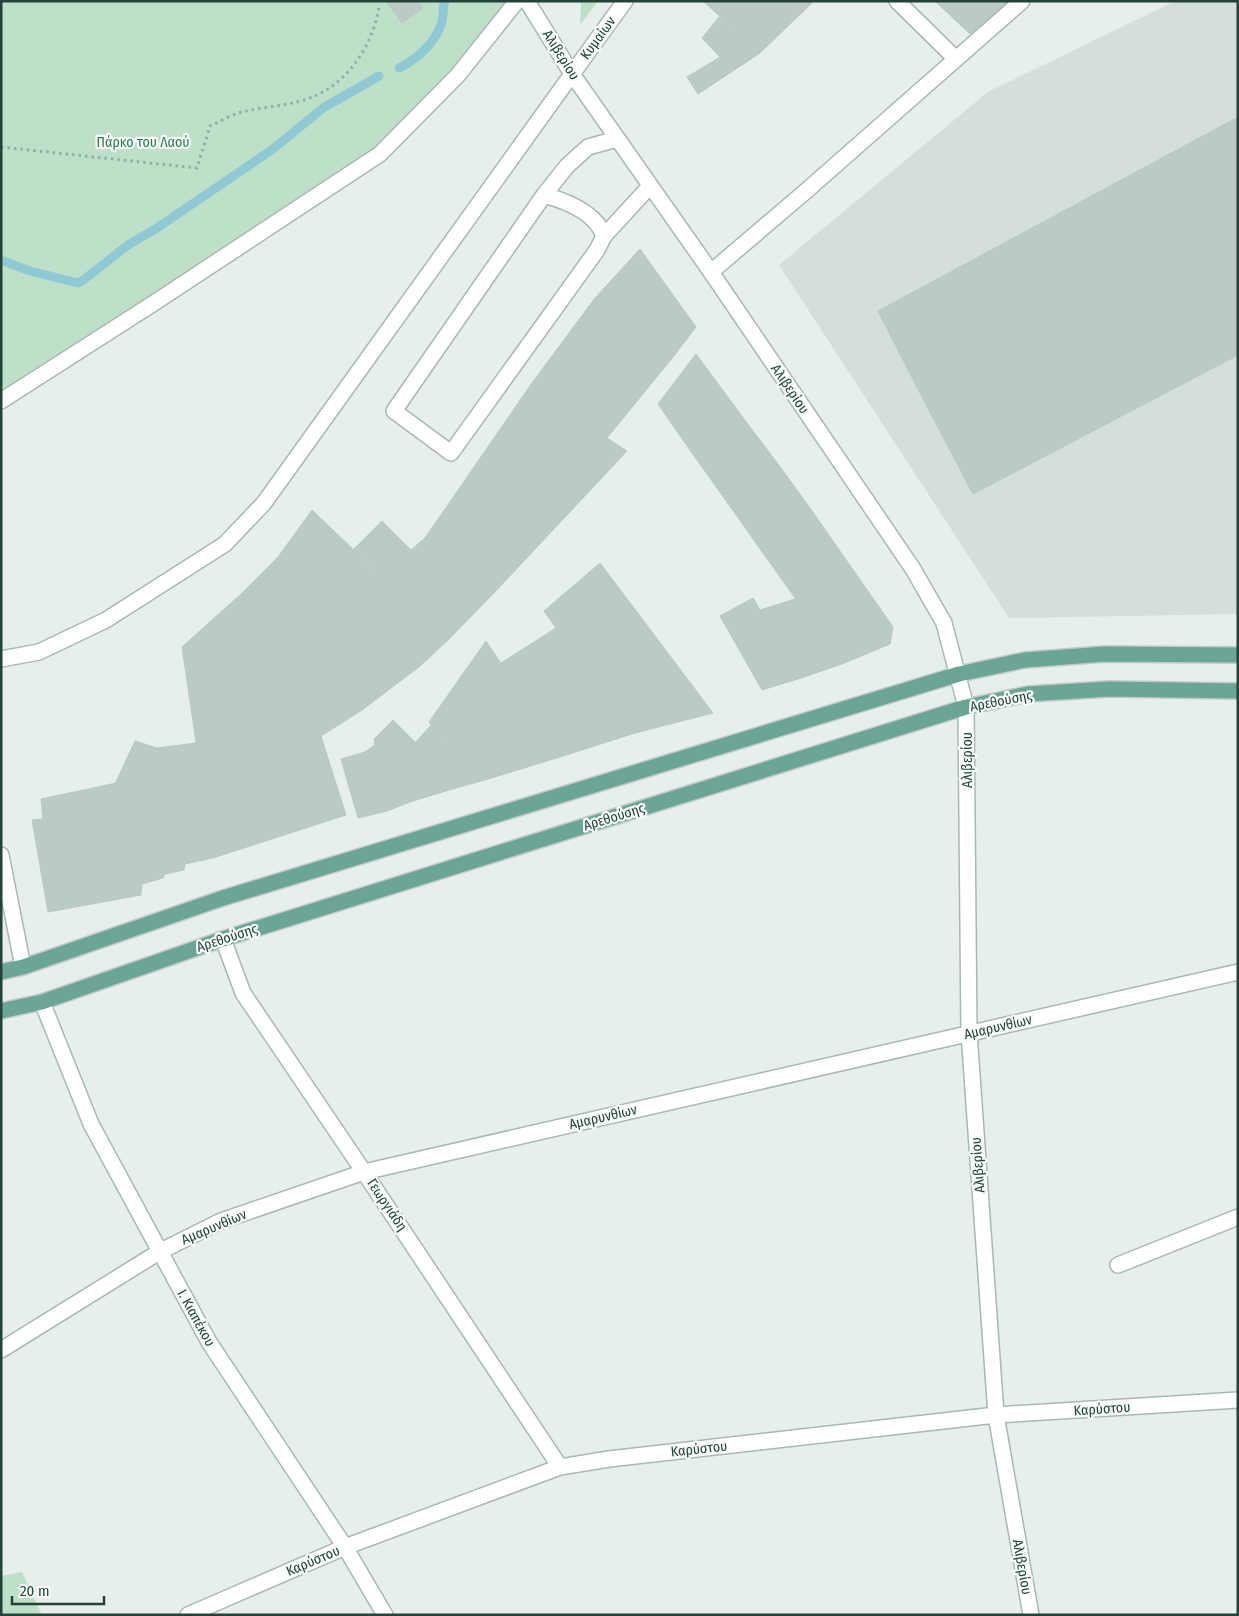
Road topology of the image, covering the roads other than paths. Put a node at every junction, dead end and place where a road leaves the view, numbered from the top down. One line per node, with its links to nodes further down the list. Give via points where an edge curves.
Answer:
1 (517, 1): 13 (street, via 458,75 380,154)
2 (527, 1): 7 (street, Αλιβερίου)
3 (625, 1): 7 (street, Κυμαίων)
4 (897, 1): 6 (street)
5 (1022, 1): 6 (street)
6 (956, 59): 12 (street)
7 (572, 74): 8 (street, Αλιβερίου); 15 (street, Κυμαίων, via 264,502 225,544 106,620 39,652)
8 (618, 139): 9 (street, Αλιβερίου); 10 (street, via 588,148 567,166)
9 (650, 186): 11 (street); 12 (street, Αλιβερίου)
10 (544, 195): 11 (street, via 565,201 596,223); 11 (street, via 394,411 451,453)
11 (604, 236)
12 (711, 272): 16 (street, Αλιβερίου, via 913,569 944,623)
13 (1, 401)
14 (1238, 656): 16 (main road, via 1105,654 1026,660)
15 (1, 659)
16 (959, 674): 18 (street, Αλιβερίου); 21 (main road, via 223,898)
17 (1238, 691): 18 (main road, Αρεθούσης, via 1109,689 1028,694)
18 (966, 707): 20 (main road, Αρεθούσης); 26 (street, Αλιβερίου)
19 (1, 855): 21 (street)
20 (223, 939): 24 (main road, Αρεθούσης); 27 (street, Γεωργιάδη, via 243,993)
21 (23, 967): 22 (main road)
22 (1, 972)
23 (1238, 972): 26 (street, Αμαρυνθίων)
24 (42, 1002): 25 (main road, Αρεθούσης); 29 (street, Ι. Κιαπέκου, via 91,1124)
25 (1, 1011)
26 (968, 1033): 27 (street, Αμαρυνθίων); 33 (street, Αλιβερίου)
27 (364, 1172): 29 (street, Αμαρυνθίων, via 220,1222); 34 (street, Γεωργιάδη)
28 (1238, 1217): 30 (street)
29 (159, 1252): 31 (street, Αμαρυνθίων); 35 (street, Ι. Κιαπέκου, via 209,1342)
30 (1118, 1265)
31 (1, 1350)
32 (1238, 1400): 33 (street, Καρύστου)
33 (996, 1415): 34 (street, Καρύστου, via 610,1459); 38 (street, Αλιβερίου)
34 (560, 1468): 35 (street, Καρύστου)
35 (344, 1547): 36 (street, Καρύστου); 37 (street, Ι. Κιαπέκου)
36 (188, 1615)
37 (385, 1615)
38 (1031, 1615)

